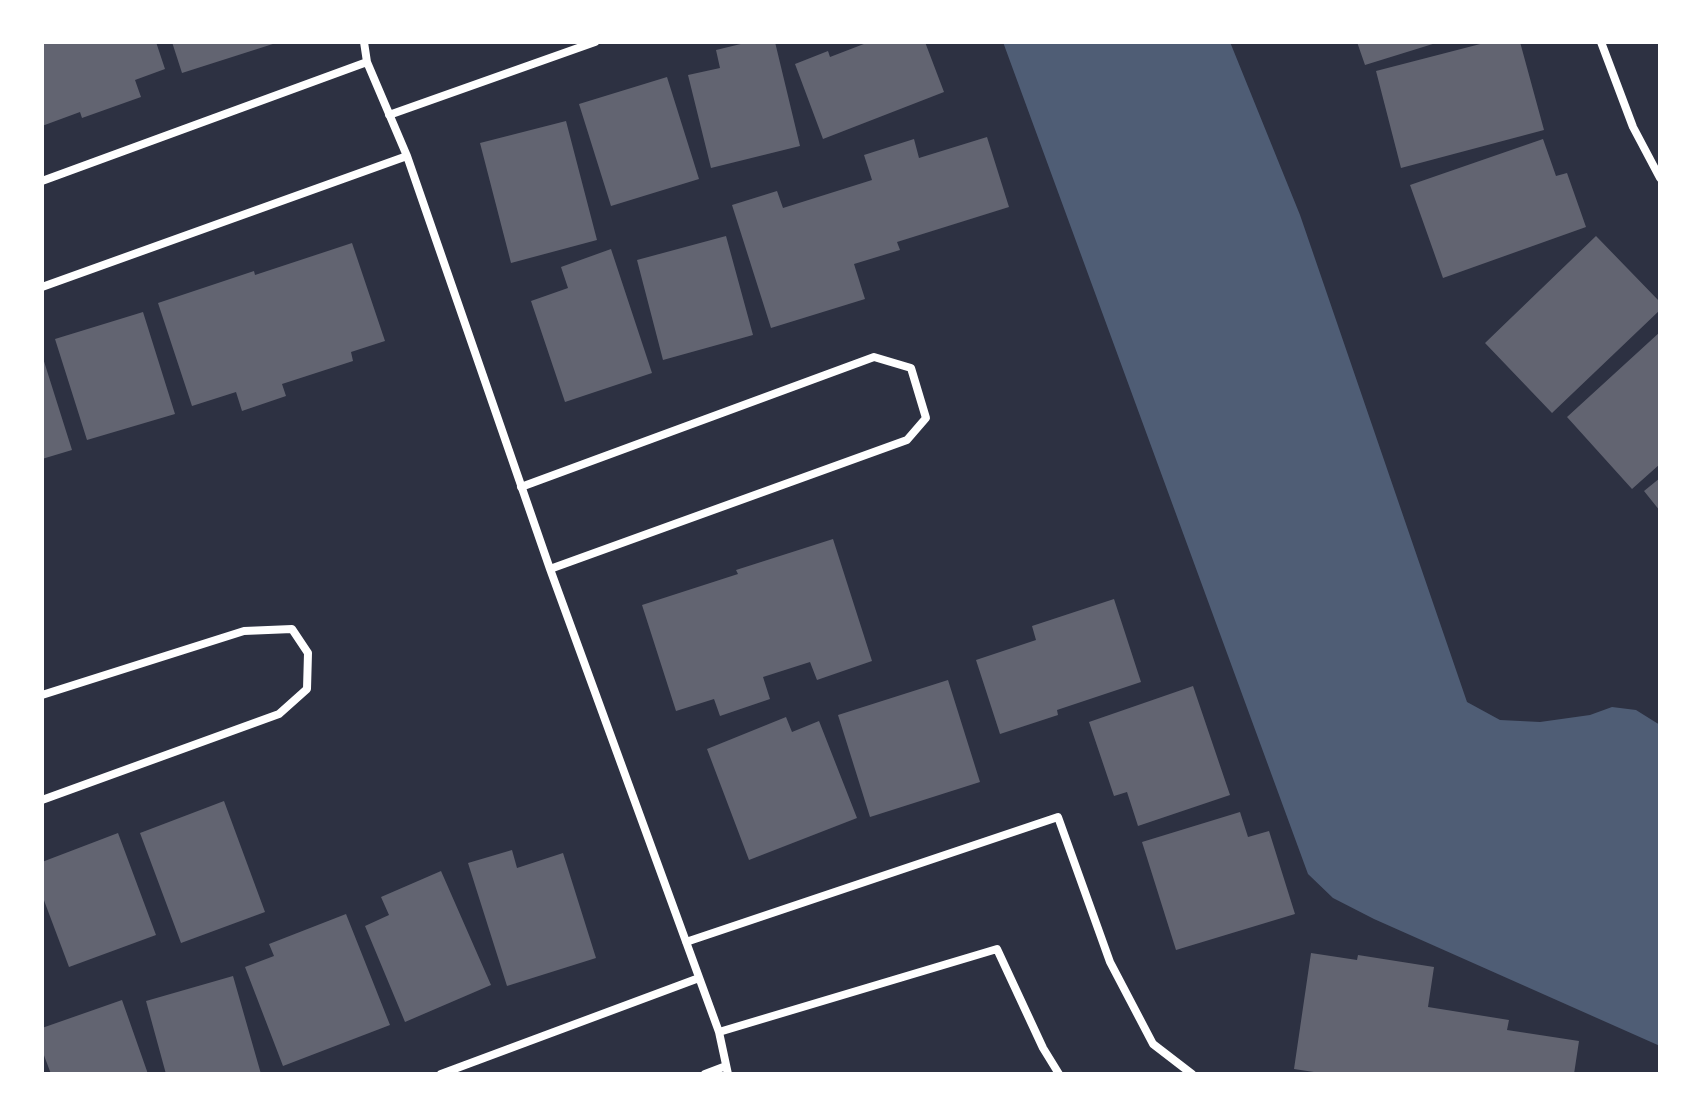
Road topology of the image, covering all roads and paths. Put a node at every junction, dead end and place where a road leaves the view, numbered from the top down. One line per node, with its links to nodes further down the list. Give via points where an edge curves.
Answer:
1 (364, 42): 4 (street)
2 (595, 42): 5 (street)
3 (1601, 42): 7 (street, via 1633,127)
4 (367, 62): 5 (street); 8 (street)
5 (389, 115): 6 (street)
6 (407, 156): 9 (street); 10 (street)
7 (1660, 178)
8 (42, 181)
9 (42, 287)
10 (521, 487): 11 (street); 11 (street, via 874,357 911,368 926,418 907,440)
11 (550, 569): 14 (street)
12 (42, 695): 13 (street, via 244,631 292,629 308,653 307,689 279,714)
13 (42, 800)
14 (686, 942): 15 (street); 21 (street, via 1058,817 1110,962 1153,1044)
15 (699, 978): 16 (street); 18 (street)
16 (719, 1032): 17 (street); 20 (street, via 997,949)
17 (727, 1070): 19 (street)
18 (441, 1074)
19 (705, 1074)
20 (1059, 1074)
21 (1192, 1074)

